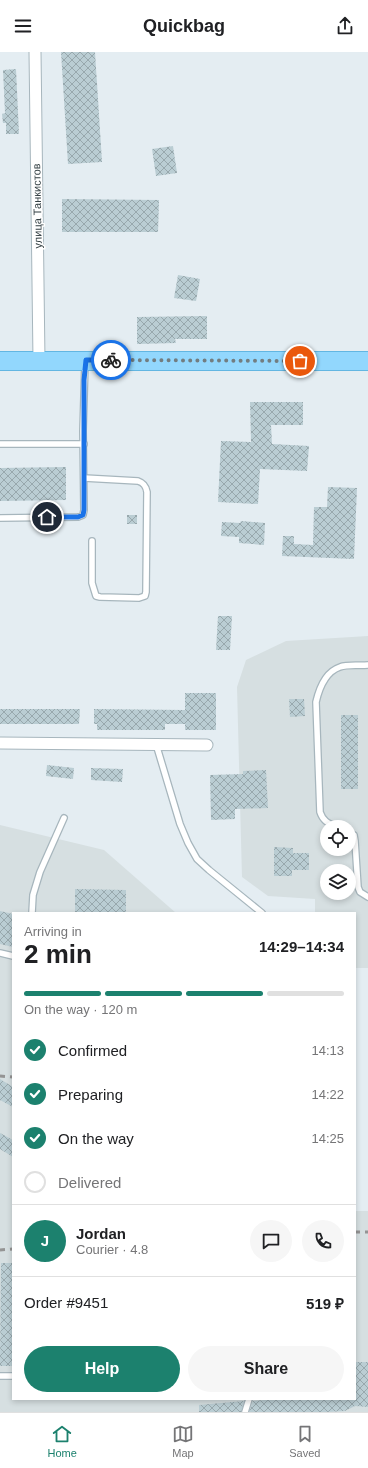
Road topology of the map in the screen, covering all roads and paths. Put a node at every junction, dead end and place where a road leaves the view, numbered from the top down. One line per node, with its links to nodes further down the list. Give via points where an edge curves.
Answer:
1 (35, 52): 2 (street, улица Танкистов)
2 (39, 360): 3 (main road); 4 (main road)
3 (86, 360): 5 (main road); 7 (lane)
4 (0, 361)
5 (368, 361)
6 (0, 444): 7 (lane)
7 (84, 444): 8 (lane)
8 (84, 478): 9 (lane, via 83,515); 10 (lane, via 138,481 146,486 145,596 96,596 92,583)
9 (0, 518)
10 (92, 541)
11 (368, 665): 16 (lane, via 341,666 333,670 319,691 316,702 320,812)
12 (0, 743): 13 (street)
13 (155, 744): 14 (street); 20 (lane, via 180,824 197,859)
14 (207, 745)
15 (64, 818): 19 (lane, via 40,872 33,895)
16 (324, 820)
17 (356, 856): 18 (lane, via 358,887 360,892)
18 (368, 897)
19 (32, 912)
20 (261, 912)
21 (0, 953): 22 (lane)
22 (12, 956)
23 (0, 1376): 24 (lane)
24 (12, 1376)
25 (249, 1400): 26 (lane)
26 (245, 1412)

